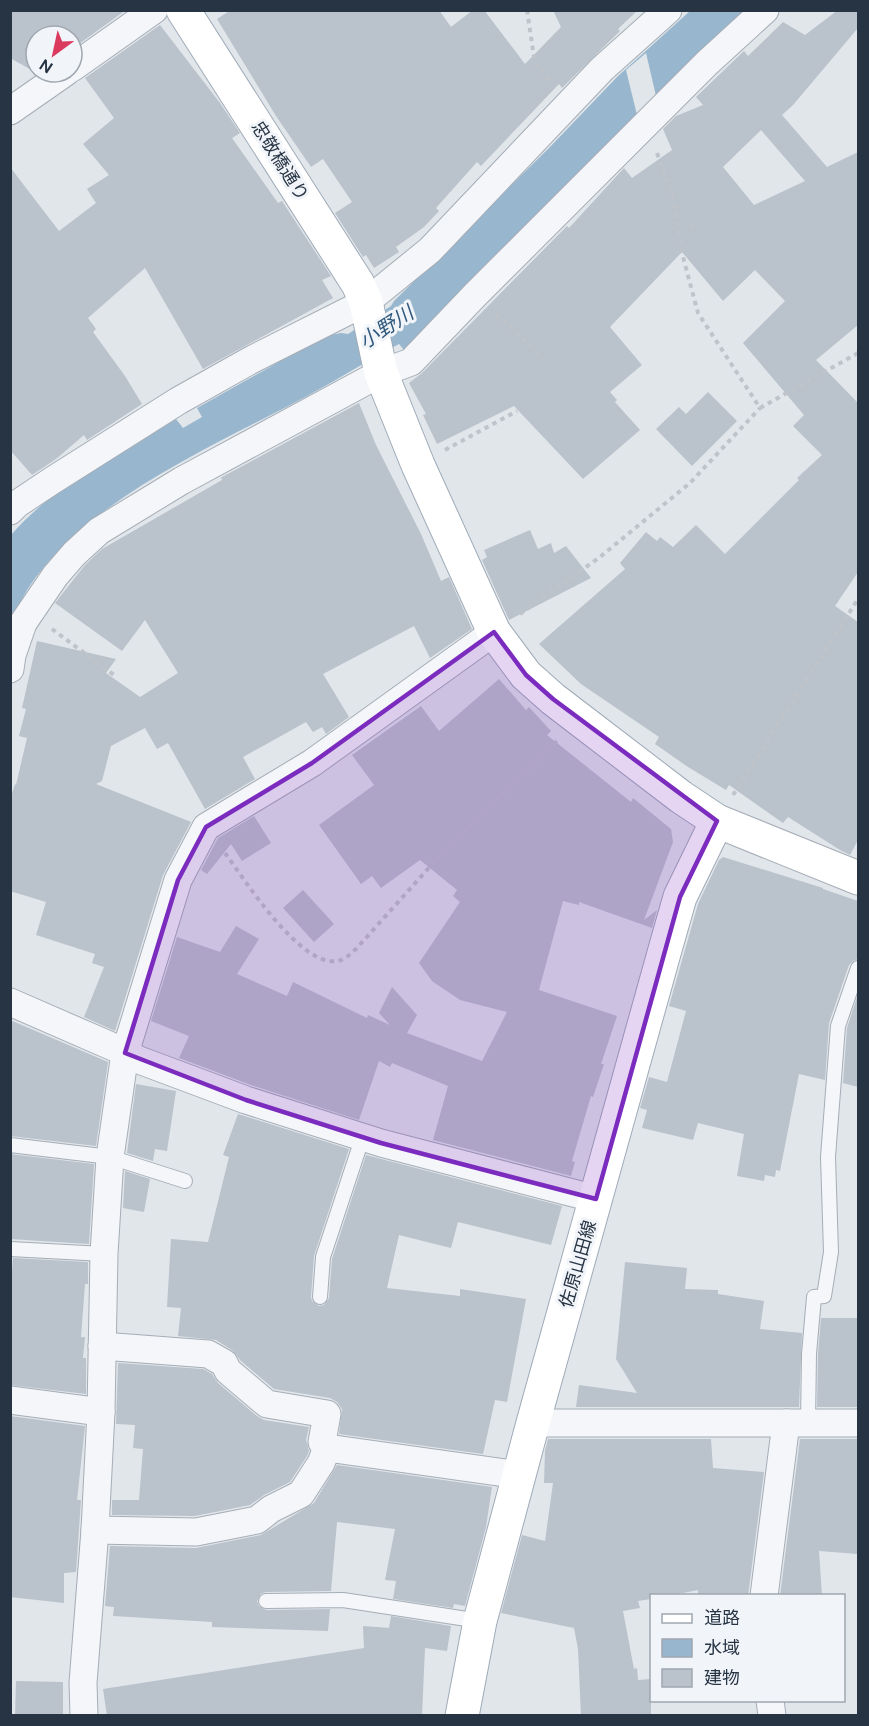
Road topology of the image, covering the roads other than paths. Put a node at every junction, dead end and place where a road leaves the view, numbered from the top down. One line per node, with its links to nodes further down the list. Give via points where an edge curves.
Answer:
1 (154, 10): 5 (street)
2 (183, 10): 8 (main road, 忠敬橋通り, via 358,284)
3 (668, 10): 8 (street, via 602,69 430,250)
4 (765, 10): 9 (street, via 707,63 411,362)
5 (84, 60)
6 (49, 84): 7 (street)
7 (10, 111)
8 (367, 309): 9 (main road, 忠敬橋通り); 10 (street, via 251,360)
9 (379, 367): 11 (main road, 忠敬橋通り, via 418,465); 12 (street, via 99,531 55,576 23,623)
10 (13, 505)
11 (494, 632): 13 (main road, 忠敬橋通り, via 526,675 579,720); 17 (street, via 312,763 206,827 178,880)
12 (10, 669)
13 (717, 820): 14 (main road, 忠敬橋通り); 22 (main road, 佐原山田線, via 680,897)
14 (858, 878)
15 (858, 968): 30 (lane, via 838,1026 828,1157 831,1252 824,1296 814,1297)
16 (10, 1002): 17 (street)
17 (124, 1053): 18 (street, via 246,1100); 20 (street)
18 (363, 1136): 22 (street); 25 (lane, via 323,1257)
19 (10, 1145): 20 (lane)
20 (110, 1157): 21 (lane); 24 (street)
21 (185, 1181)
22 (596, 1199): 29 (main road, 佐原山田線)
23 (10, 1249): 24 (lane)
24 (104, 1254): 26 (street)
25 (320, 1296)
26 (102, 1346): 28 (street); 32 (street, via 208,1354 224,1363 228,1371 267,1404 327,1414 322,1442)
27 (10, 1400): 28 (street)
28 (101, 1412): 34 (street)
29 (533, 1423): 30 (street); 33 (main road, 佐原山田線)
30 (797, 1423): 31 (street); 35 (street)
31 (858, 1423)
32 (327, 1448): 33 (street); 34 (street, via 301,1494 257,1520 196,1532)
33 (520, 1475): 37 (main road, 佐原山田線)
34 (95, 1530): 38 (street)
35 (764, 1594)
36 (266, 1601): 37 (lane, via 343,1600)
37 (480, 1622): 39 (main road, 佐原山田線)
38 (84, 1716)
39 (462, 1716)

